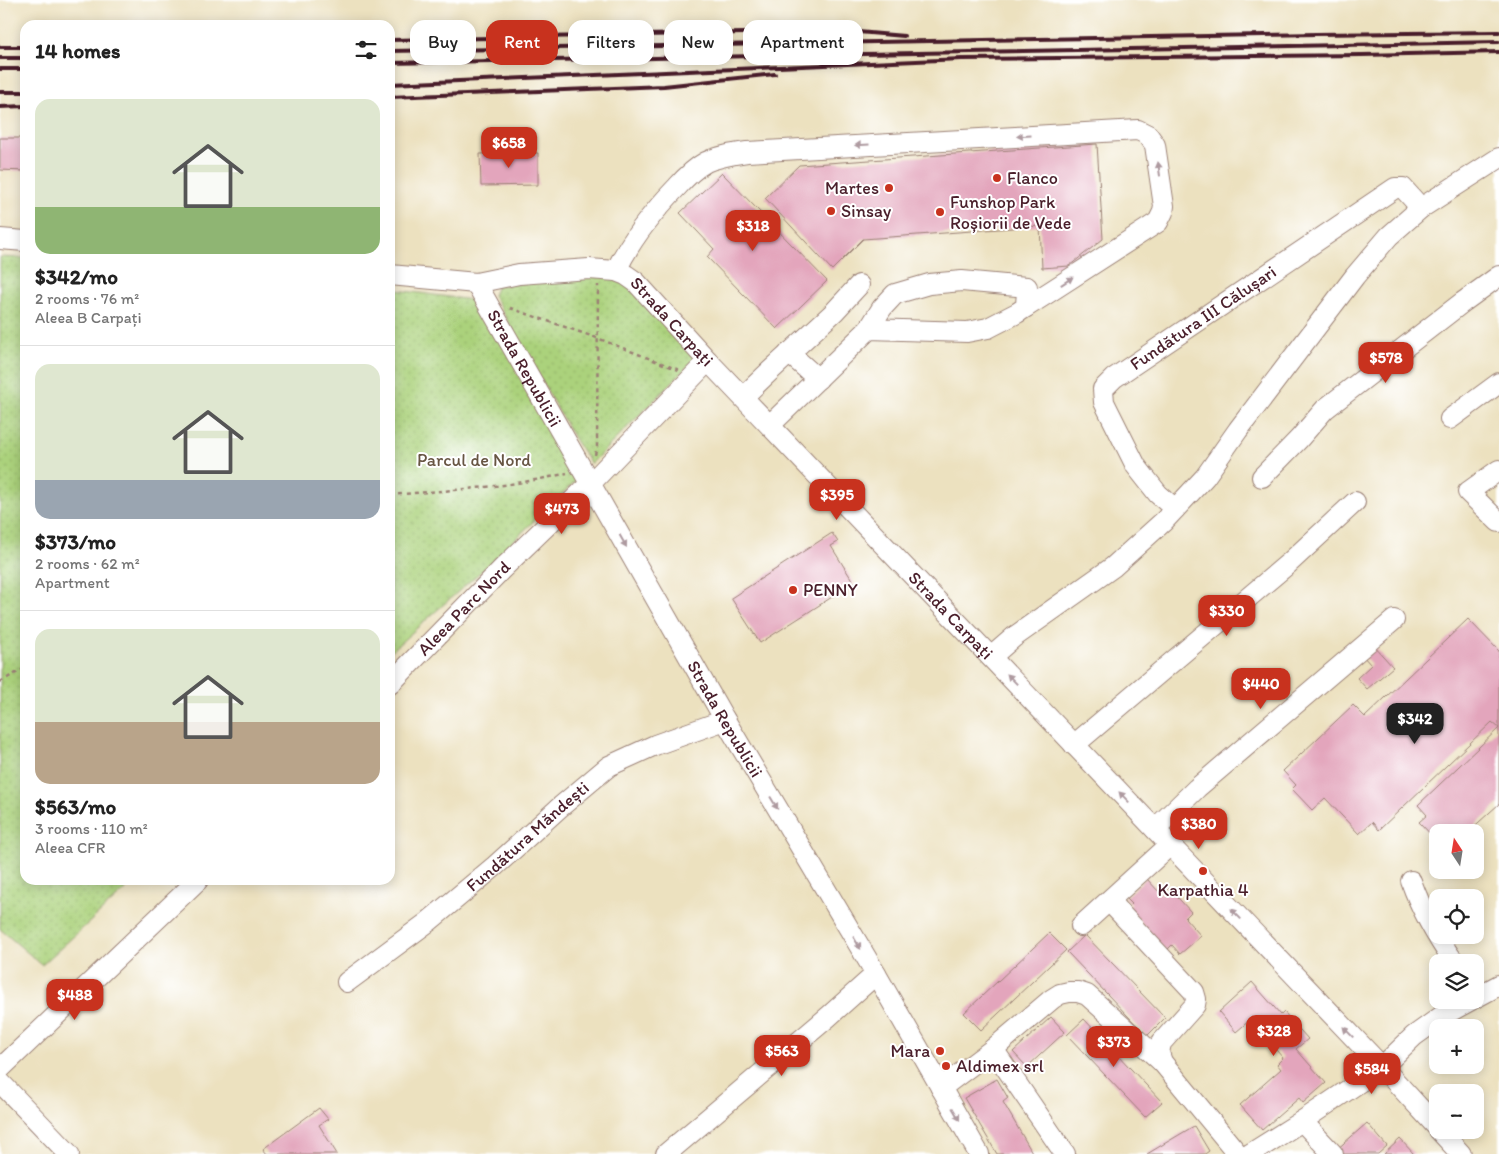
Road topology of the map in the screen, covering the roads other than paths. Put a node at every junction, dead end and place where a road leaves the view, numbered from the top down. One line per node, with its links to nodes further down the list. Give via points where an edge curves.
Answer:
1 (1499, 158): 2 (street)
2 (1421, 208): 23 (street, via 1389,236 1355,276 1205,477); 23 (street, Fundătura III Călușari, via 1403,188 1395,188 1114,378 1103,390 1104,402 1136,466 1158,494)
3 (0, 239): 4 (street)
4 (20, 241)
5 (607, 270): 9 (street, via 519,274); 10 (street, one-way to 5, via 1158,222 1164,206 1155,145 1148,135 1138,130 722,156 689,174); 13 (street, Strada Carpați, via 626,275 636,282)
6 (1499, 276): 21 (street, via 1324,410)
7 (395, 277): 9 (street)
8 (858, 285): 12 (street, via 834,312)
9 (481, 291): 20 (street, Strada Republicii)
10 (1026, 307): 11 (street, via 988,328 967,332); 11 (street, via 1027,286 962,281 929,284 895,294)
11 (869, 330): 14 (street)
12 (789, 352): 14 (street); 16 (street)
13 (701, 368): 16 (street, Strada Carpați); 20 (street, Aleea Parc Nord)
14 (818, 379): 18 (street)
15 (1499, 383): 17 (street)
16 (743, 397): 18 (street, Strada Carpați)
17 (1450, 419)
18 (770, 426): 26 (street, Strada Carpați)
19 (1499, 470): 24 (street, via 1468,492)
20 (587, 477): 27 (street, Aleea Parc Nord); 28 (street, Strada Republicii, one-way to 28)
21 (1262, 477)
22 (1355, 502): 29 (street, via 1289,563)
23 (1175, 509): 26 (street, via 1112,567)
24 (1499, 522)
25 (1394, 620): 30 (street, via 1197,788)
26 (991, 657): 29 (street, Strada Carpați, one-way to 26)
27 (395, 679)
28 (725, 720): 37 (street, Strada Republicii, one-way to 37); 38 (street, Fundătura Măndești, via 655,745 609,766 428,922)
29 (1074, 745): 30 (street, Strada Carpați, one-way to 29)
30 (1154, 829): 31 (street, Strada Carpați)
31 (1170, 845): 34 (street); 44 (street, Strada Carpați, one-way to 31)
32 (1411, 881): 36 (street, via 1420,906)
33 (193, 885): 45 (street)
34 (1109, 901): 35 (street); 43 (street, via 1194,992 1195,1005 1161,1043 1159,1053)
35 (1081, 926)
36 (1448, 954)
37 (876, 974): 47 (street, Strada Republicii); 52 (street)
38 (347, 982)
39 (1499, 985): 40 (street)
40 (1484, 992)
41 (1454, 1009): 44 (street, via 1414,1036)
42 (992, 1049): 43 (street, via 1052,999 1060,994 1078,992 1097,1002); 47 (street); 54 (street)
43 (1162, 1062): 55 (street)
44 (1382, 1068): 48 (street, Strada Carpați); 49 (street)
45 (0, 1069)
46 (0, 1082): 51 (street)
47 (941, 1088): 53 (street, Strada Republicii, one-way to 53)
48 (1429, 1119)
49 (1302, 1121): 56 (street); 57 (street)
50 (1447, 1139): 58 (street, Strada Carpați)
51 (69, 1154)
52 (666, 1154)
53 (979, 1154)
54 (1066, 1154)
55 (1238, 1154)
56 (1250, 1154)
57 (1333, 1154)
58 (1461, 1154)

